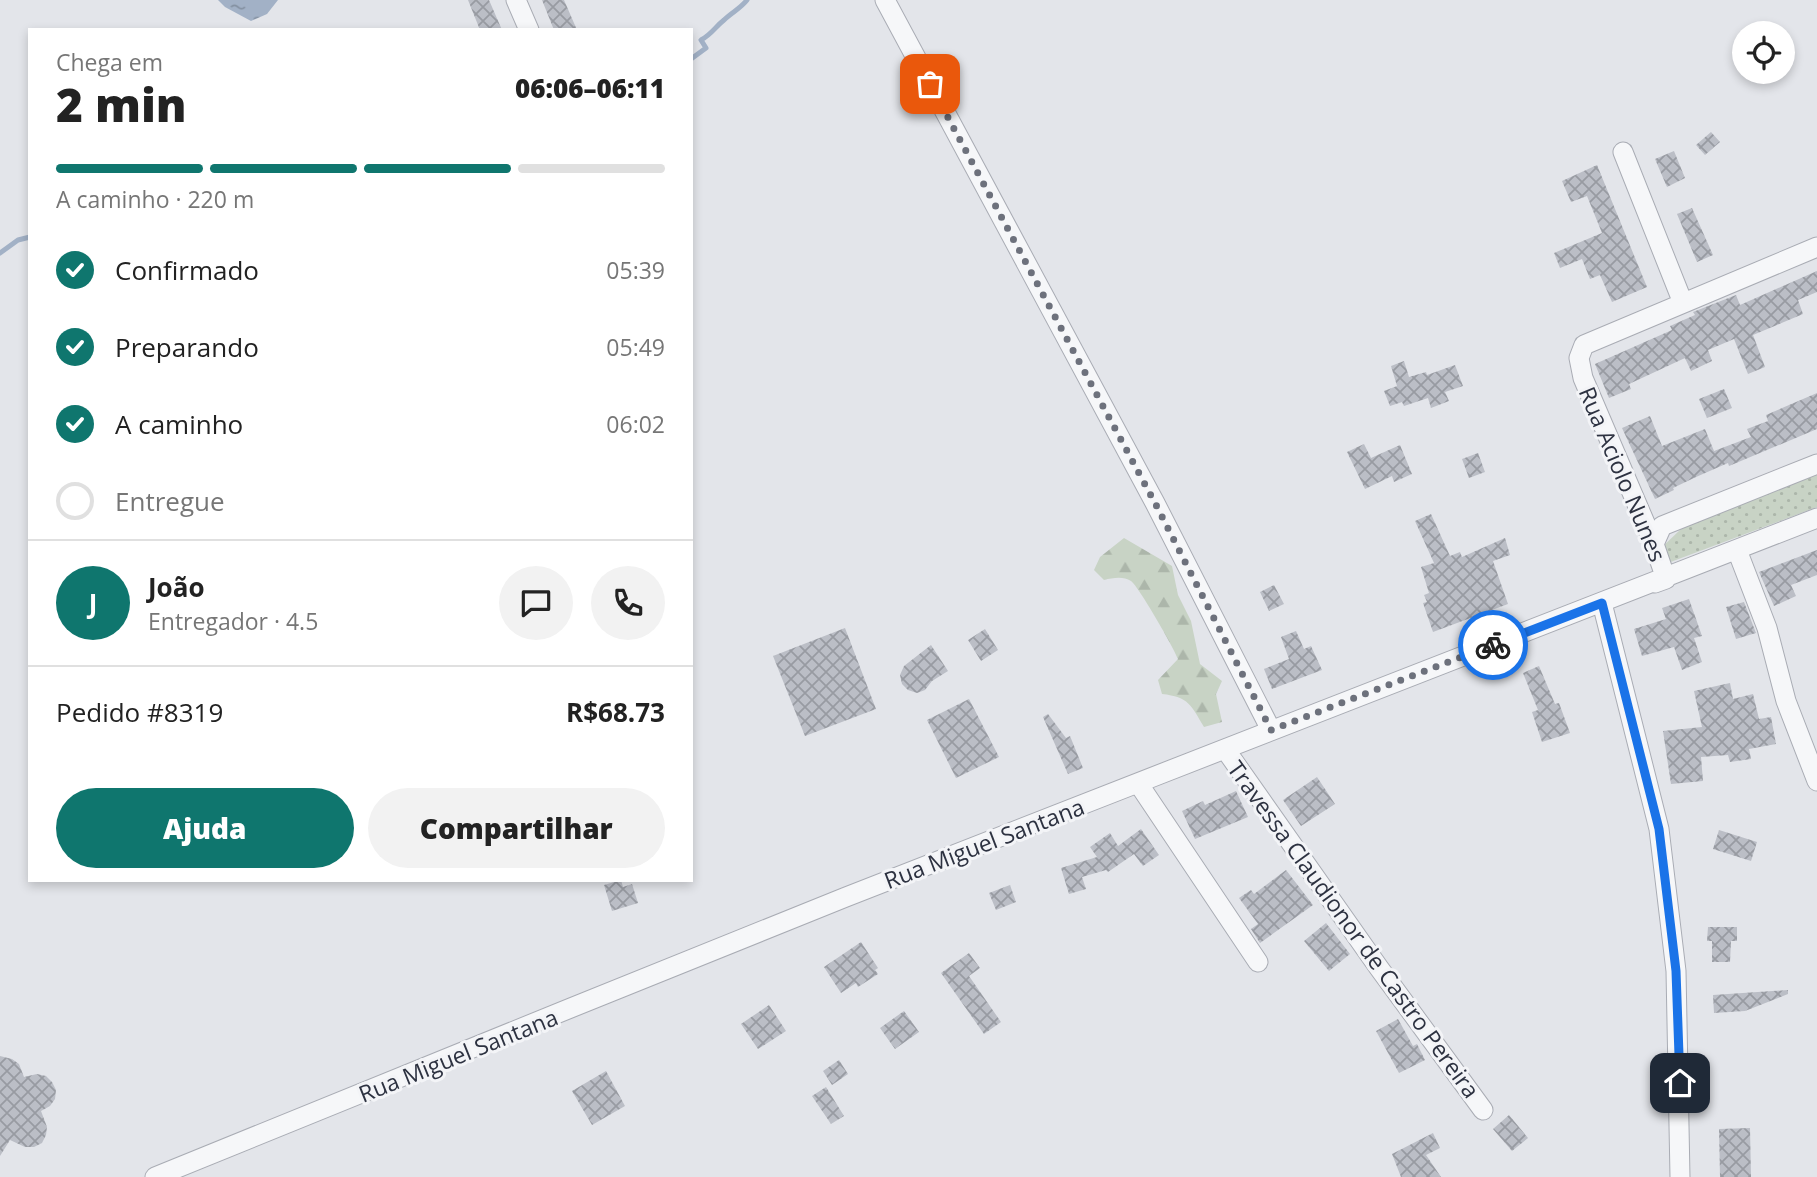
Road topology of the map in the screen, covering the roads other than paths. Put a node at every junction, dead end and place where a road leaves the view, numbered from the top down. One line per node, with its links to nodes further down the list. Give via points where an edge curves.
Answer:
1 (516, 0): 3 (street)
2 (885, 0): 12 (street, via 1161,514)
3 (528, 28)
4 (1623, 152): 6 (street)
5 (1817, 247): 6 (street)
6 (1683, 303): 9 (street, Rua Aciolo Nunes, via 1584,345 1579,358 1583,378)
7 (1817, 464): 9 (street, via 1662,526)
8 (1817, 518): 10 (street, Rua Miguel Santana)
9 (1654, 544): 11 (street, Rua Aciolo Nunes, via 1666,579)
10 (1737, 550): 11 (street, Rua Miguel Santana); 14 (street)
11 (1602, 603): 12 (street, Rua Miguel Santana); 20 (street, via 1659,829 1676,971)
12 (1271, 730): 13 (street, Rua Miguel Santana)
13 (1226, 749): 15 (street, Rua Miguel Santana); 17 (street, Travessa Claudionor de Castro Pereira)
14 (1817, 781)
15 (1138, 783): 16 (street); 18 (street, Rua Miguel Santana, via 830,904)
16 (1258, 962)
17 (1483, 1110)
18 (202, 1169): 19 (street, Rua Miguel Santana)
19 (155, 1177)
20 (1680, 1177)

